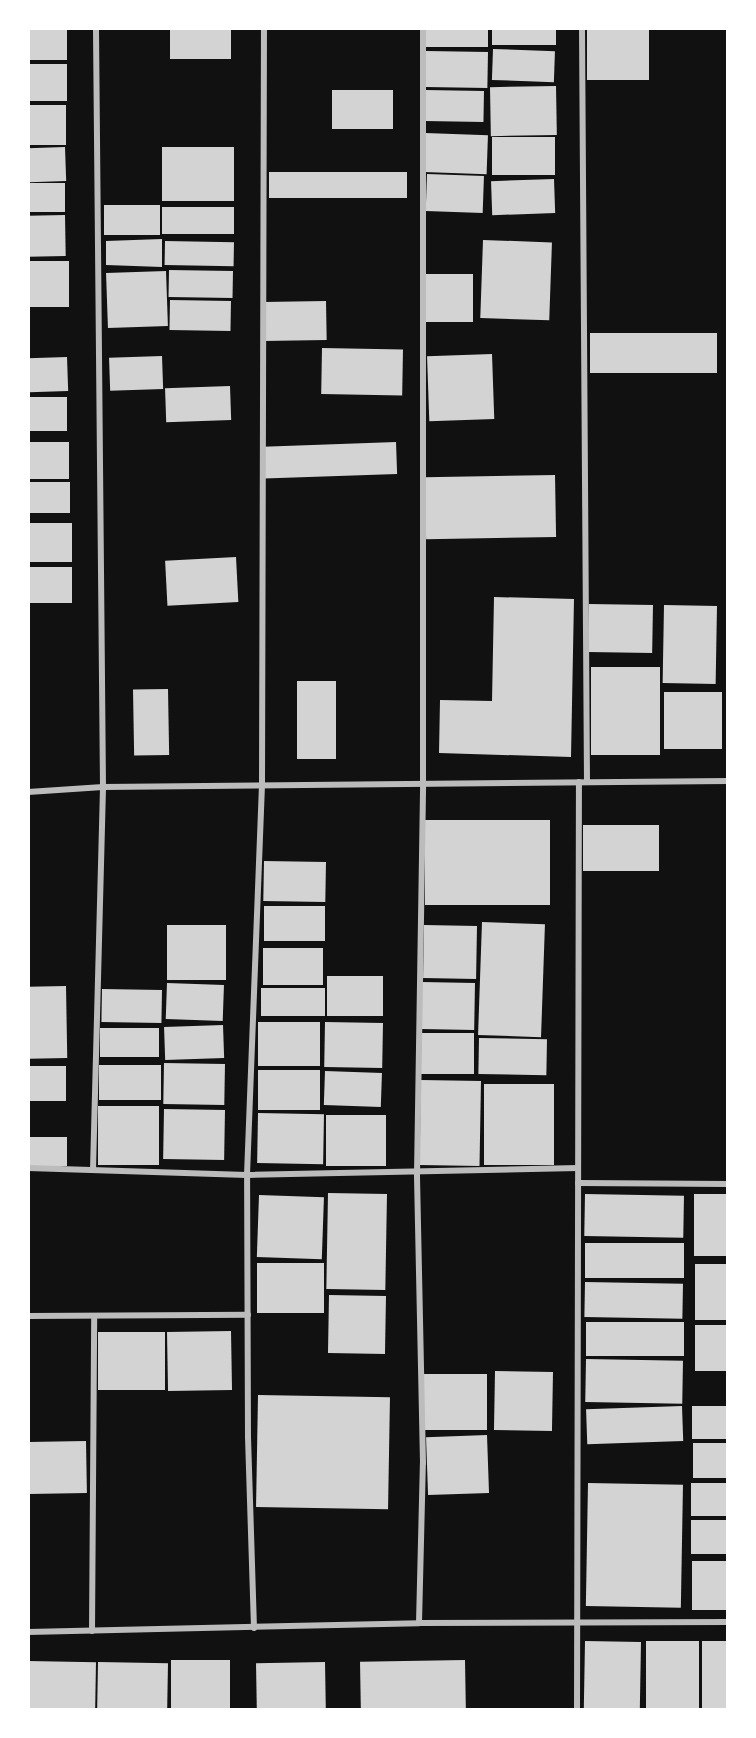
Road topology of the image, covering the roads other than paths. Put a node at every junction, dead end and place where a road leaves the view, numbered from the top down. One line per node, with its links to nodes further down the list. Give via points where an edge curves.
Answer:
1 (96, 28): 10 (street)
2 (264, 28): 9 (street)
3 (423, 28): 8 (street)
4 (582, 28): 7 (street)
5 (728, 780): 7 (street)
6 (579, 782): 7 (street); 8 (street); 13 (street)
7 (587, 782)
8 (423, 783): 9 (street); 15 (street)
9 (262, 785): 10 (street); 16 (street)
10 (103, 787): 11 (street); 14 (street)
11 (28, 792)
12 (28, 1168): 14 (street)
13 (578, 1168): 15 (street); 17 (street)
14 (93, 1170): 16 (street)
15 (417, 1174): 16 (street); 23 (street, via 423,1463)
16 (247, 1175): 19 (street)
17 (578, 1183): 18 (street); 24 (street)
18 (728, 1184)
19 (248, 1315): 21 (street); 25 (street)
20 (28, 1316): 21 (street)
21 (94, 1316): 26 (street)
22 (728, 1622): 24 (street)
23 (419, 1623): 24 (street); 25 (street)
24 (578, 1625): 28 (street)
25 (254, 1628): 26 (street)
26 (92, 1630): 27 (street)
27 (28, 1632)
28 (577, 1710)

